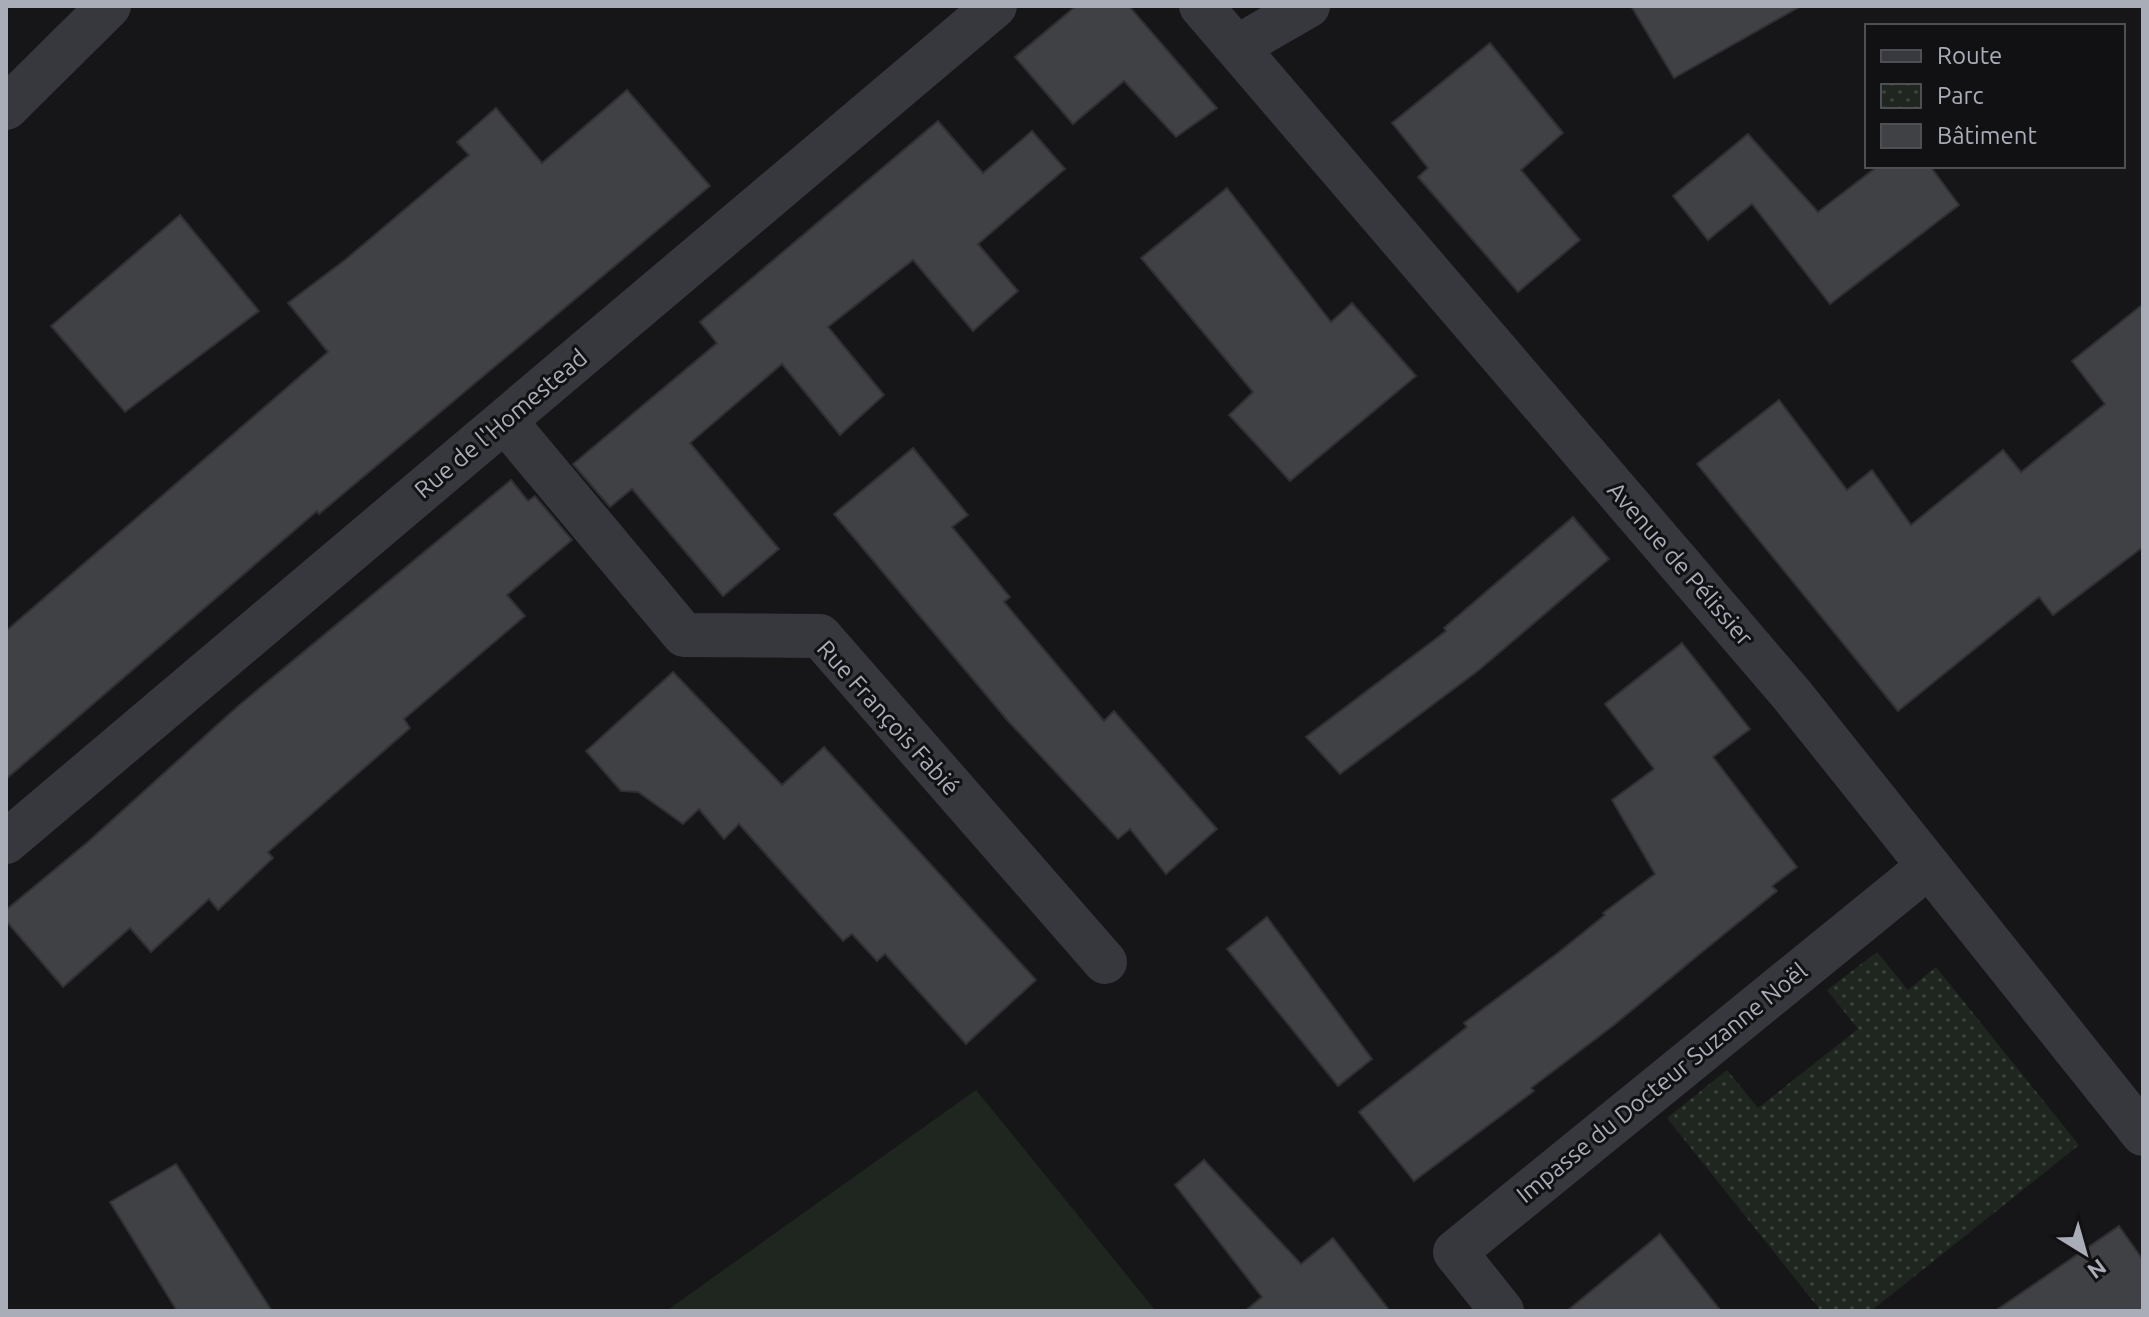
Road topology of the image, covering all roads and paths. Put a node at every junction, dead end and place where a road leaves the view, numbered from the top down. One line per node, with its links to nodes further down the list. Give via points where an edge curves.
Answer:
1 (109, 6): 6 (street)
2 (995, 6): 7 (street, Rue de l'Homestead)
3 (1201, 6): 5 (street, Avenue de Pélissier)
4 (1308, 6): 5 (street)
5 (1237, 47): 9 (street, Avenue de Pélissier, via 1792,695)
6 (6, 108)
7 (505, 421): 8 (street, Rue de l'Homestead); 10 (street, Rue François Fabié, via 684,635 820,636)
8 (6, 842)
9 (1928, 867): 11 (street, Avenue de Pélissier); 12 (street, Impasse du Docteur Suzanne Noël, via 1455,1252)
10 (1105, 962)
11 (2143, 1134)
12 (1502, 1311)

